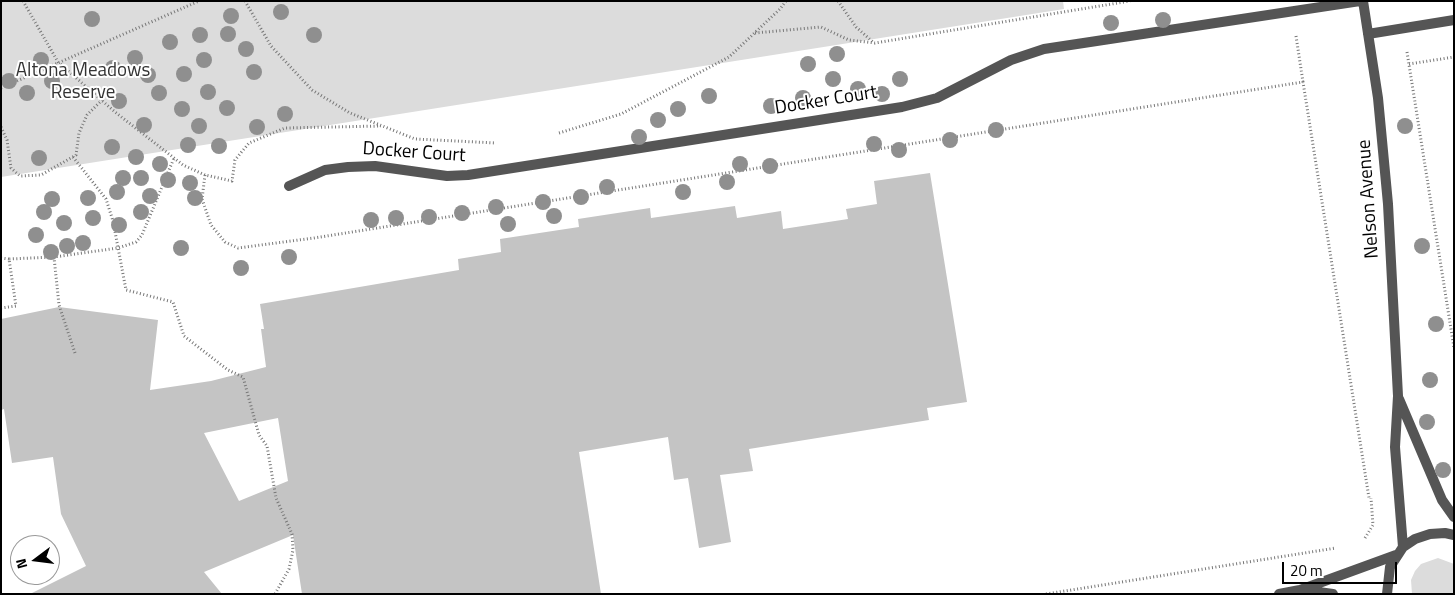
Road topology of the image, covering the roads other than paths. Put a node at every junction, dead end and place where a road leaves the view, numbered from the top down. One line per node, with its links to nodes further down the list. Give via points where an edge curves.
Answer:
1 (1361, 1): 3 (street, Nelson Avenue); 4 (street, Docker Court, via 1044,48 1011,60 937,98 902,107 468,175 447,176 374,166 348,167 325,170)
2 (1454, 20): 3 (street)
3 (1368, 34): 5 (street, Nelson Avenue, via 1385,160)
4 (289, 186)
5 (1398, 396): 6 (street, Nelson Avenue, via 1442,500); 8 (street, Nelson Avenue, via 1394,447)
6 (1454, 517)
7 (1454, 535): 8 (street, via 1430,534 1415,539)
8 (1400, 551): 9 (street); 12 (street, via 1390,567)
9 (1300, 590): 10 (street); 11 (street)
10 (1279, 594)
11 (1333, 594)
12 (1387, 594)

